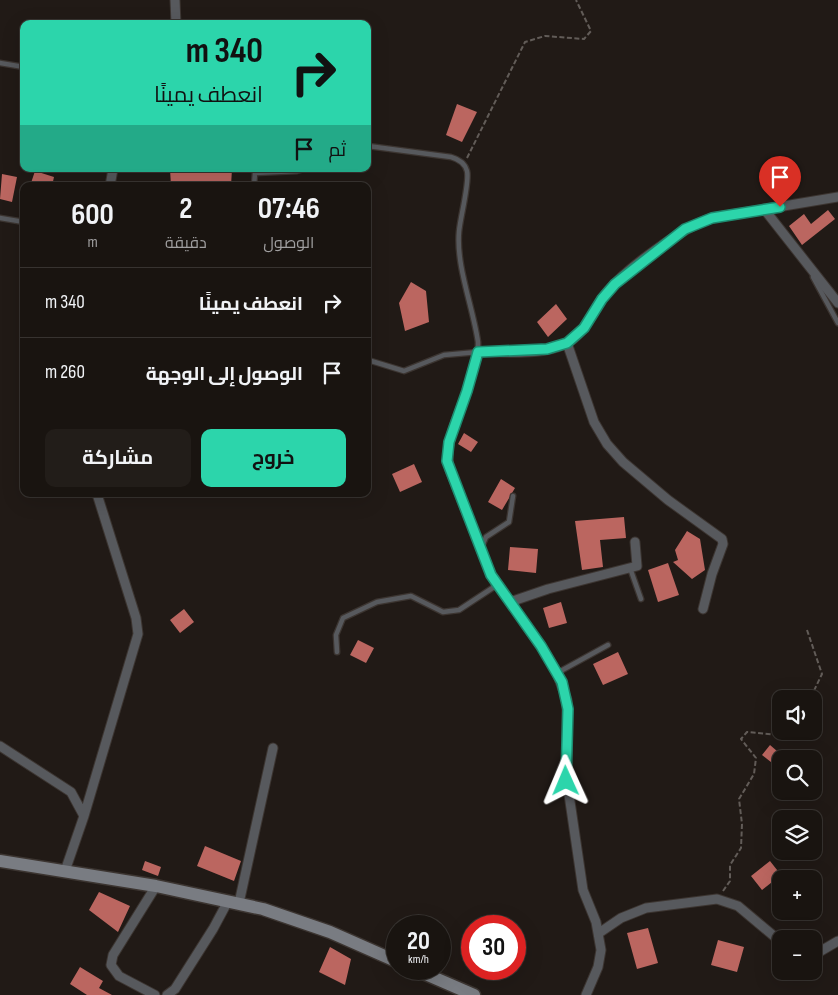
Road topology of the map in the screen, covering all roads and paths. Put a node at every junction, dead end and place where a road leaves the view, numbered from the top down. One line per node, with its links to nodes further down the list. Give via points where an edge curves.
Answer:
1 (175, 0): 3 (street)
2 (576, 0): 7 (path, via 591,31 584,39 545,36 526,42)
3 (176, 20)
4 (0, 63): 5 (lane)
5 (20, 66)
6 (371, 146): 7 (lane, via 451,157)
7 (464, 164): 18 (lane, via 468,177 459,246)
8 (276, 172): 9 (lane, via 255,173)
9 (254, 182)
10 (838, 197): 11 (street)
11 (764, 209): 14 (street); 17 (street, via 712,218 685,229 615,284 584,328)
12 (0, 218): 13 (lane)
13 (20, 221)
14 (806, 265): 15 (street); 16 (lane)
15 (838, 303)
16 (838, 323)
17 (567, 343): 18 (street, via 547,349); 28 (street, via 592,415 607,444 668,500 722,539)
18 (478, 352): 19 (lane, via 444,355 404,372); 23 (street, via 447,452 450,470)
19 (371, 361)
20 (513, 496): 23 (lane, via 509,522 486,537)
21 (98, 497): 37 (street, via 136,618 138,634)
22 (635, 542): 24 (street, via 637,566)
23 (481, 548): 25 (street)
24 (630, 568): 26 (lane); 27 (street)
25 (497, 584): 27 (street); 31 (lane, via 459,610 443,612 411,596 377,602 343,618 336,635)
26 (641, 599)
27 (510, 602): 32 (street)
28 (703, 609)
29 (807, 630): 33 (path, via 822,674)
30 (608, 645): 32 (lane)
31 (338, 652)
32 (557, 673): 43 (street, via 568,709 566,781 582,885)
33 (814, 690)
34 (772, 734): 41 (path, via 747,732 741,739 756,758 754,774 739,799 741,848 730,864 730,881)
35 (0, 746): 37 (street, via 71,792)
36 (272, 748): 42 (street)
37 (84, 816): 39 (street)
38 (0, 861): 39 (main road)
39 (65, 871): 40 (main road)
40 (156, 886): 42 (main road); 49 (street, via 111,964 119,976)
41 (717, 899): 43 (street, via 646,908 621,918); 44 (street, via 738,906)
42 (233, 902): 47 (main road, via 289,916); 50 (street)
43 (599, 934): 52 (street, via 600,957)
44 (772, 934)
45 (838, 941): 46 (street)
46 (822, 950)
47 (386, 957)
48 (439, 980): 51 (main road)
49 (155, 995)
50 (167, 995)
51 (474, 995)
52 (586, 995)

